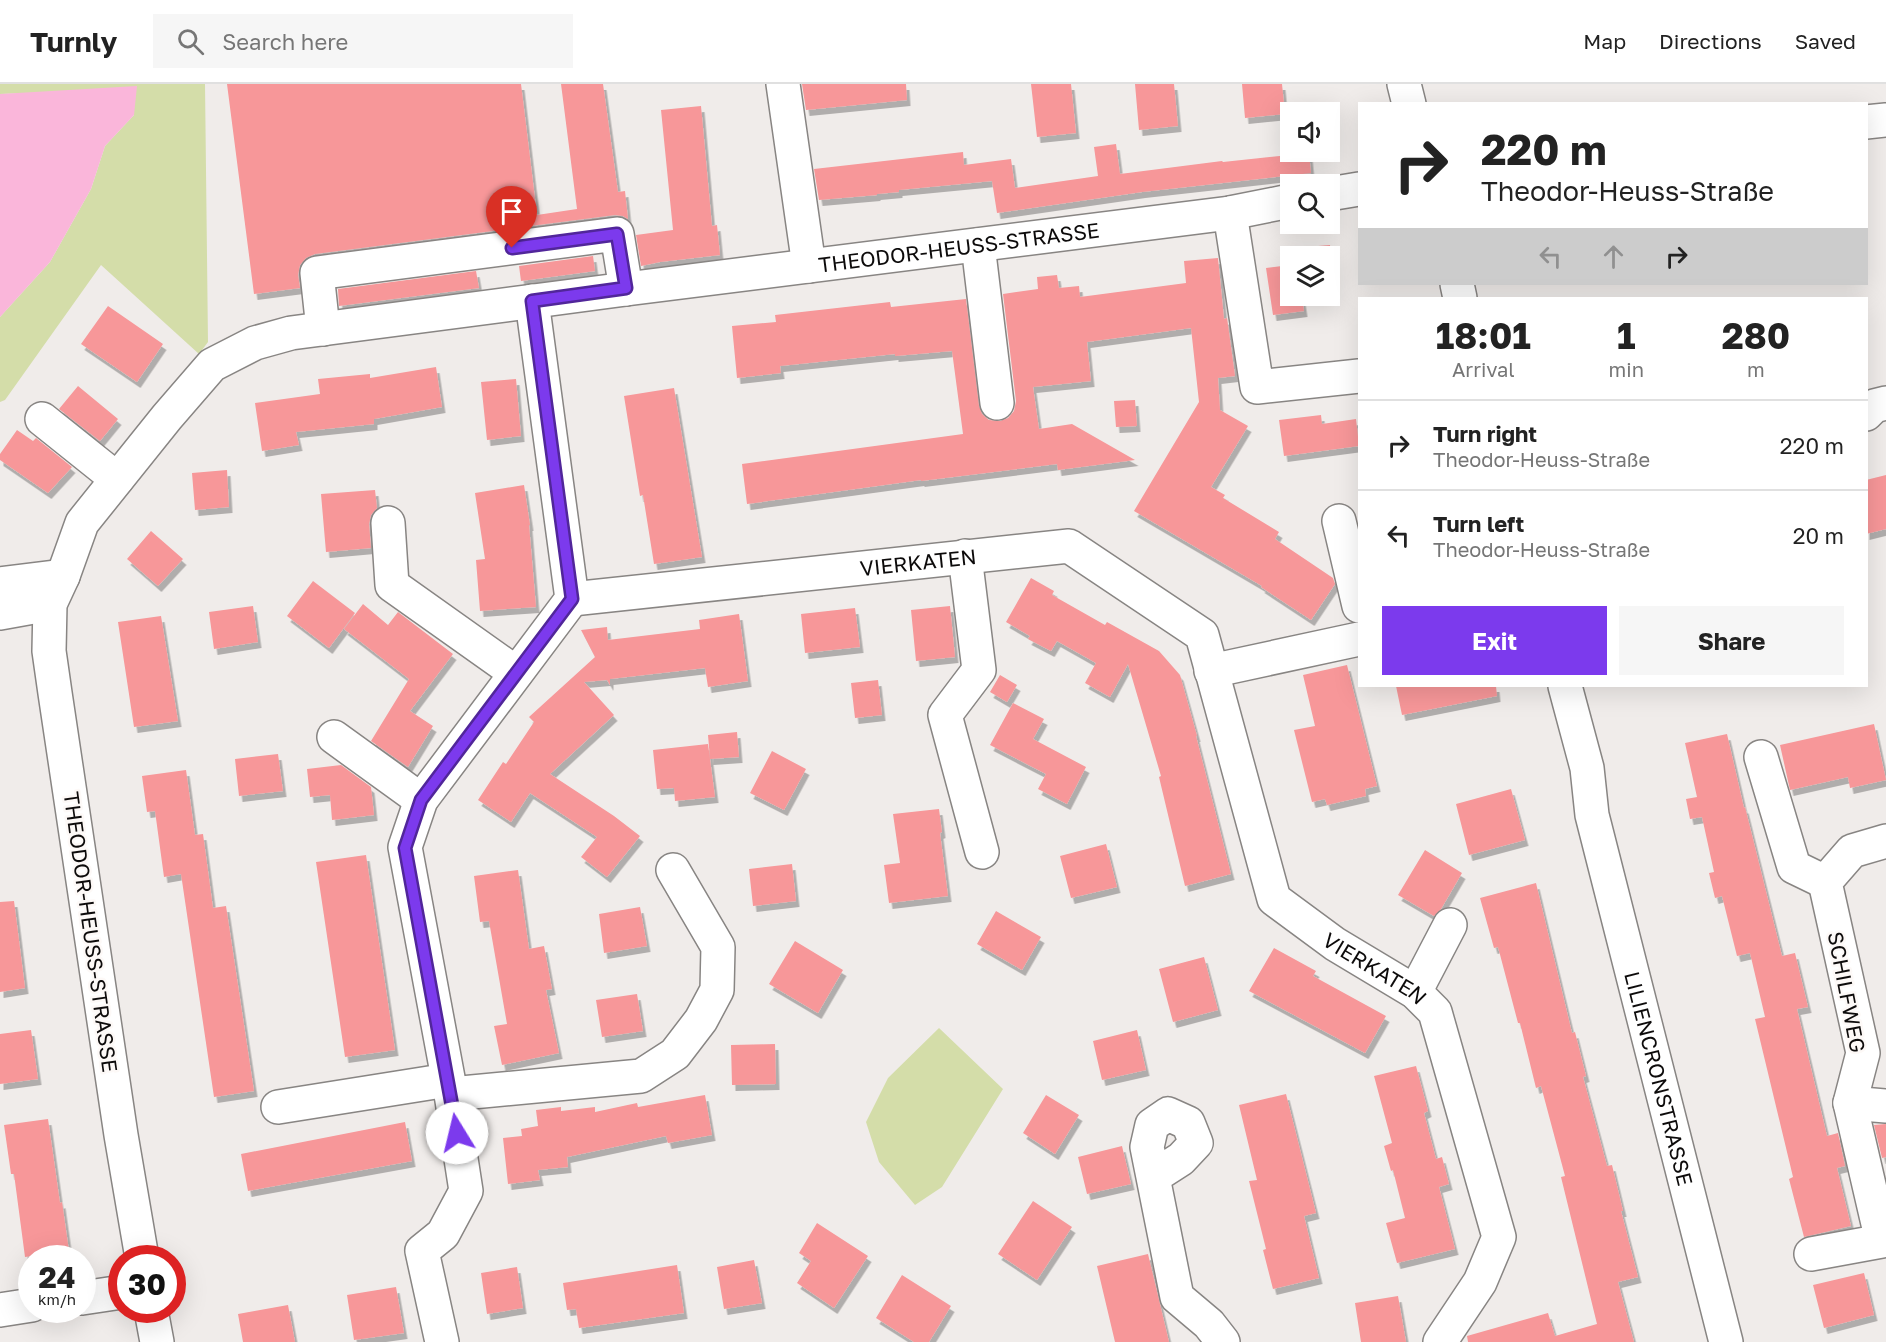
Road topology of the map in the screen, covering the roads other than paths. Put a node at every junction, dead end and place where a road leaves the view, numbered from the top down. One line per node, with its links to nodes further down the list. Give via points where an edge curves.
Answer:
1 (783, 84): 11 (street)
2 (1404, 84): 3 (street)
3 (1408, 102)
4 (1886, 120): 5 (street)
5 (1868, 122)
6 (1358, 189): 7 (street)
7 (1340, 192)
8 (1280, 203): 9 (street, THEODOR-HEUSS-STRASSE)
9 (1230, 213): 10 (street, THEODOR-HEUSS-STRASSE); 15 (street, via 1257,387)
10 (978, 245): 11 (street, THEODOR-HEUSS-STRASSE); 16 (street)
11 (809, 266): 12 (street, THEODOR-HEUSS-STRASSE)
12 (626, 288): 13 (street, THEODOR-HEUSS-STRASSE); 14 (street, via 617,234 317,273)
13 (532, 301): 14 (street, THEODOR-HEUSS-STRASSE); 26 (street)
14 (323, 329): 20 (street, THEODOR-HEUSS-STRASSE, via 255,344 212,365)
15 (1358, 376)
16 (997, 403)
17 (1886, 403): 18 (street)
18 (1868, 412)
19 (42, 419): 20 (street)
20 (117, 479): 25 (street, THEODOR-HEUSS-STRASSE, via 82,523)
21 (1339, 521): 27 (street)
22 (388, 523): 31 (street, via 392,585)
23 (964, 556): 26 (street, VIERKATEN); 30 (street, VIERKATEN, via 1069,546 1202,635); 39 (street, via 979,670 945,716)
24 (0, 584): 25 (street)
25 (57, 590): 28 (street); 49 (street, THEODOR-HEUSS-STRASSE, via 49,651)
26 (572, 599): 31 (street)
27 (1358, 602)
28 (0, 613)
29 (1358, 639): 30 (street)
30 (1211, 671): 43 (street, VIERKATEN, via 1274,899 1335,944)
31 (516, 673): 36 (street)
32 (1545, 687): 37 (street, LILIENCRONSTRASSE, via 1568,773)
33 (1566, 687): 37 (street, LILIENCRONSTRASSE, via 1587,768)
34 (334, 737): 36 (street)
35 (1761, 757): 41 (street, via 1794,867)
36 (421, 800): 44 (street, via 405,848)
37 (1592, 815): 59 (street, LILIENCRONSTRASSE)
38 (1886, 841): 41 (street, via 1852,851)
39 (982, 852)
40 (673, 870): 44 (street, via 718,947 717,990 675,1054 641,1076)
41 (1825, 882): 45 (street, SCHILFWEG, via 1863,1053)
42 (1450, 924): 43 (street)
43 (1415, 992): 58 (street, VIERKATEN, via 1435,1012 1499,1237 1480,1282)
44 (449, 1087): 47 (street); 56 (street, via 466,1191 443,1234 422,1251)
45 (1850, 1102): 46 (street); 50 (street, SCHILFWEG)
46 (1886, 1106)
47 (278, 1107)
48 (1153, 1177): 57 (street, via 1177,1297 1209,1324)
49 (140, 1245)
50 (1884, 1248): 51 (street, SCHILFWEG)
51 (1811, 1254)
52 (18, 1307): 53 (street)
53 (0, 1310)
54 (154, 1323): 55 (street)
55 (158, 1342)
56 (442, 1342)
57 (1222, 1342)
58 (1440, 1342)
59 (1726, 1342)

